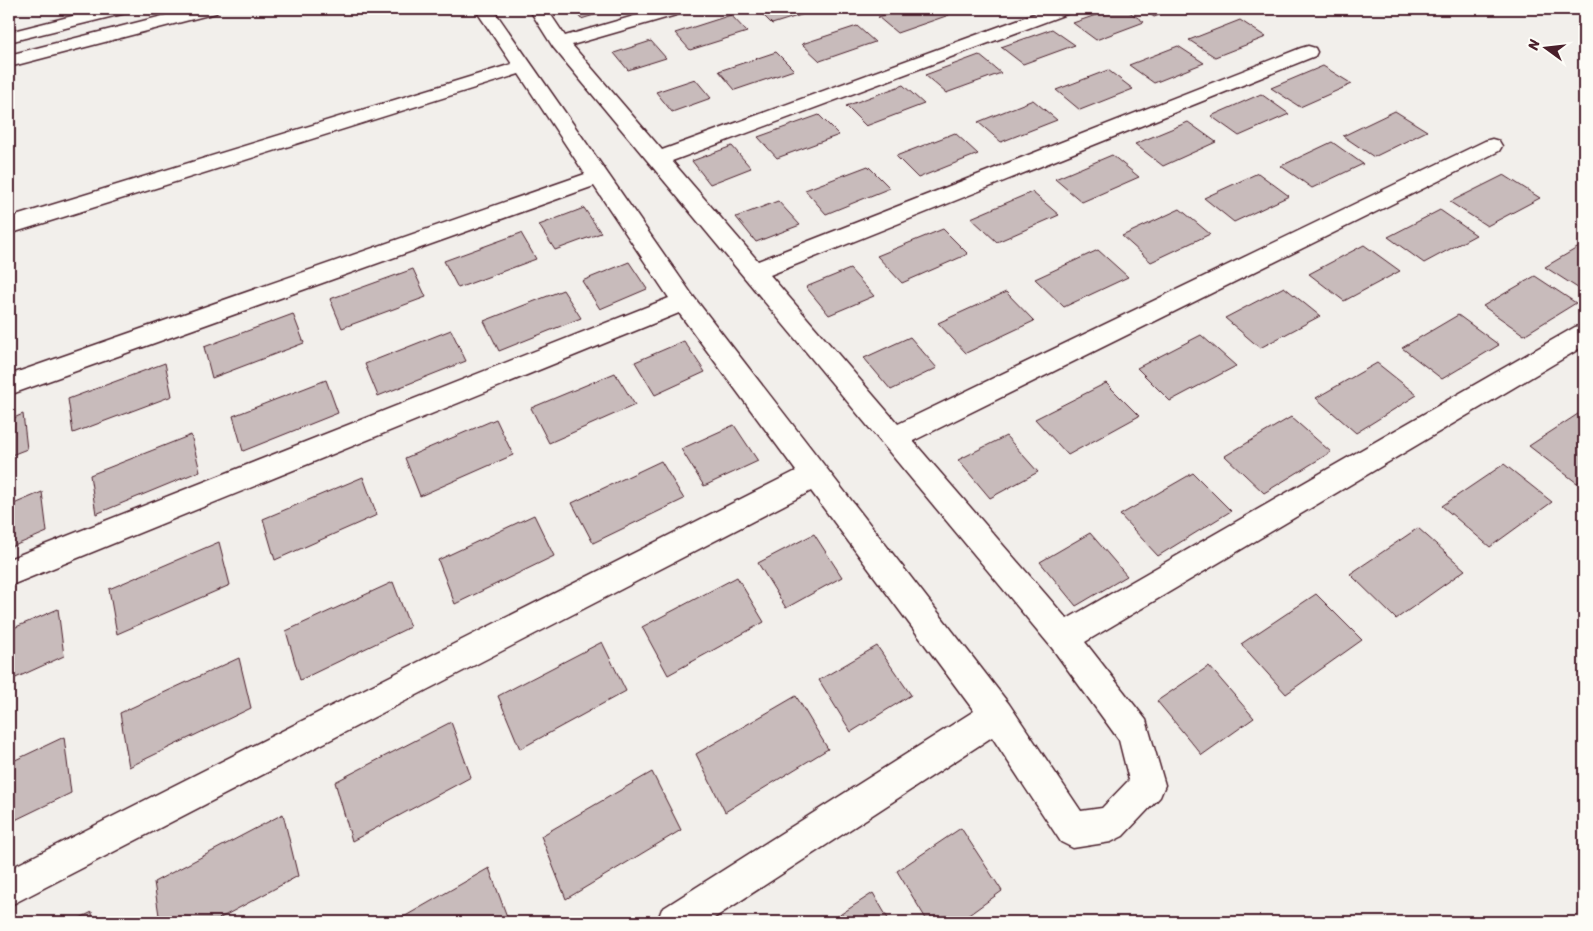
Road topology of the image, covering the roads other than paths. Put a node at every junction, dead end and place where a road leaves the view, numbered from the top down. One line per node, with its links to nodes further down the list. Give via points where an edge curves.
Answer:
1 (120, 9): 7 (street)
2 (210, 9): 10 (street)
3 (484, 9): 11 (street)
4 (538, 9): 8 (street)
5 (677, 9): 8 (street)
6 (1063, 9): 13 (street)
7 (9, 37)
8 (560, 44): 13 (street)
9 (1308, 52): 16 (street)
10 (9, 61)
11 (523, 67): 14 (street); 15 (street)
12 (1492, 146): 20 (street)
13 (658, 159): 16 (street)
14 (598, 177): 17 (street); 19 (street)
15 (9, 226)
16 (754, 272): 20 (street)
17 (684, 302): 21 (street); 22 (street)
18 (1584, 334): 23 (street)
19 (9, 385)
20 (894, 438): 23 (street)
21 (815, 475): 24 (street); 25 (street)
22 (9, 573)
23 (1063, 638): 24 (street, via 1134,732 1148,785 1112,824 1074,830)
24 (997, 714): 26 (street)
25 (9, 888)
26 (675, 922)

